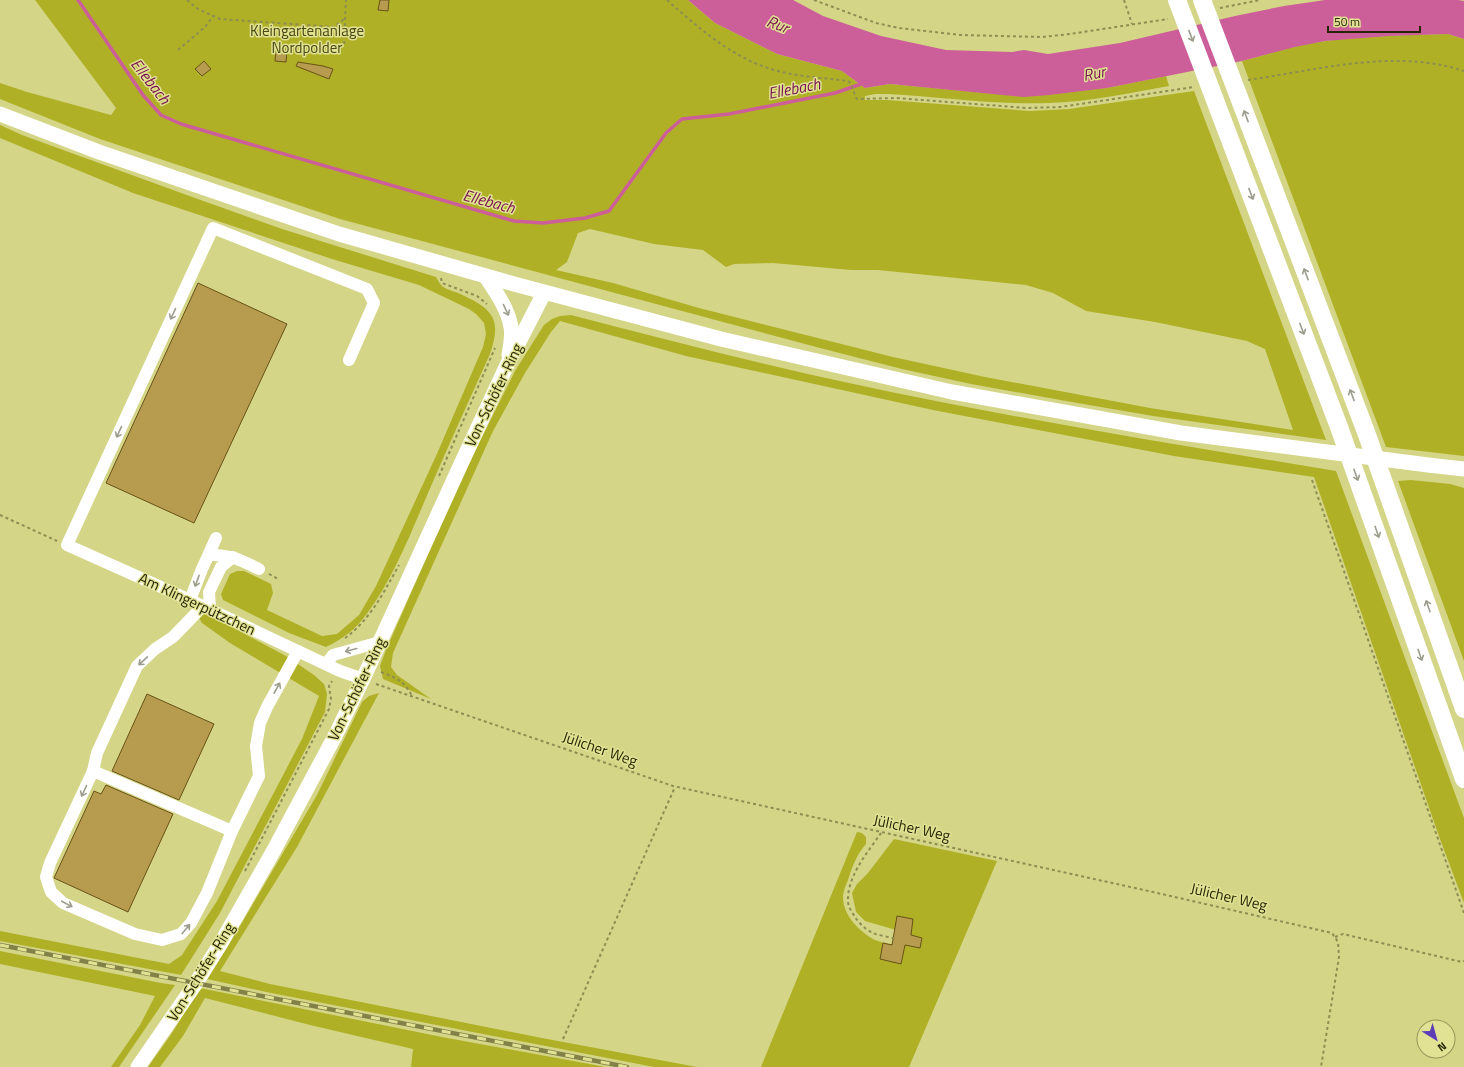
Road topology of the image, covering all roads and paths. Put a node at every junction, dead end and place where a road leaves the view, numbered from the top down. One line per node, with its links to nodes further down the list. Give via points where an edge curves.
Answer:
1 (188, 0): 9 (path, via 198,9)
2 (346, 0): 10 (path)
3 (667, 0): 16 (path, via 702,30 754,63 782,72 848,81 857,99 896,98 1027,108 1060,107)
4 (814, 0): 11 (path, via 876,23 961,36 1042,37)
5 (1124, 0): 11 (path)
6 (1260, 0): 7 (path)
7 (1207, 5): 37 (highway, one-way to 7, via 1366,432)
8 (1176, 9): 11 (path); 39 (highway, one-way to 39, via 1237,158 1339,427)
9 (214, 16): 10 (path, via 220,19 334,26); 13 (path)
10 (344, 19): 12 (path)
11 (1132, 24)
12 (344, 44)
13 (178, 50)
14 (1464, 71): 15 (path, via 1422,62 1369,61)
15 (1243, 80)
16 (1196, 87)
17 (0, 114): 18 (main road, via 99,152 339,234)
18 (486, 277): 19 (main road); 21 (main road, one-way to 21, via 501,300 512,329)
19 (544, 293): 21 (main road, Von-Schöfer-Ring); 22 (main road, via 721,339 952,392 1181,433)
20 (349, 360): 26 (street, one-way to 26, via 374,303 367,289 213,228)
21 (508, 362): 32 (main road, Von-Schöfer-Ring)
22 (1464, 469)
23 (1312, 480): 43 (path)
24 (0, 515): 26 (path)
25 (216, 538): 27 (street)
26 (66, 545): 30 (street, Am Klingerpützchen)
27 (209, 555): 28 (street, via 222,554); 30 (street, one-way to 30)
28 (233, 557): 29 (street); 31 (street, via 221,567 209,592)
29 (257, 565)
30 (190, 600): 31 (street, Am Klingerpützchen)
31 (206, 608): 33 (street, Am Klingerpützchen); 38 (street, one-way to 38, via 137,666 97,753)
32 (380, 642): 34 (street, one-way to 34, via 333,655); 35 (main road, Von-Schöfer-Ring)
33 (298, 651): 34 (street, Am Klingerpützchen); 41 (street, one-way to 33, via 259,776 256,746 260,723)
34 (326, 664): 35 (street, Am Klingerpützchen, via 340,671)
35 (366, 673): 36 (path, Jülicher Weg); 36 (path, via 393,676 406,685); 48 (main road, Von-Schöfer-Ring, via 296,810 221,943)
36 (412, 696): 40 (path, Jülicher Weg)
37 (1464, 709)
38 (93, 771): 41 (street); 41 (street, one-way to 41, via 50,863 46,877 51,892 63,903 108,923 135,934 162,940 181,934 191,923 207,893)
39 (1464, 780)
40 (675, 787): 42 (path, Jülicher Weg); 47 (path)
41 (232, 831)
42 (881, 833): 44 (path, Jülicher Weg, via 1320,929 1332,933); 45 (path, via 856,870 847,902 863,926 873,933)
43 (1464, 913)
44 (1335, 937): 46 (path, via 1343,934); 49 (path, via 1339,957)
45 (897, 939)
46 (1464, 961)
47 (562, 1039)
48 (138, 1067)
49 (1321, 1067)

